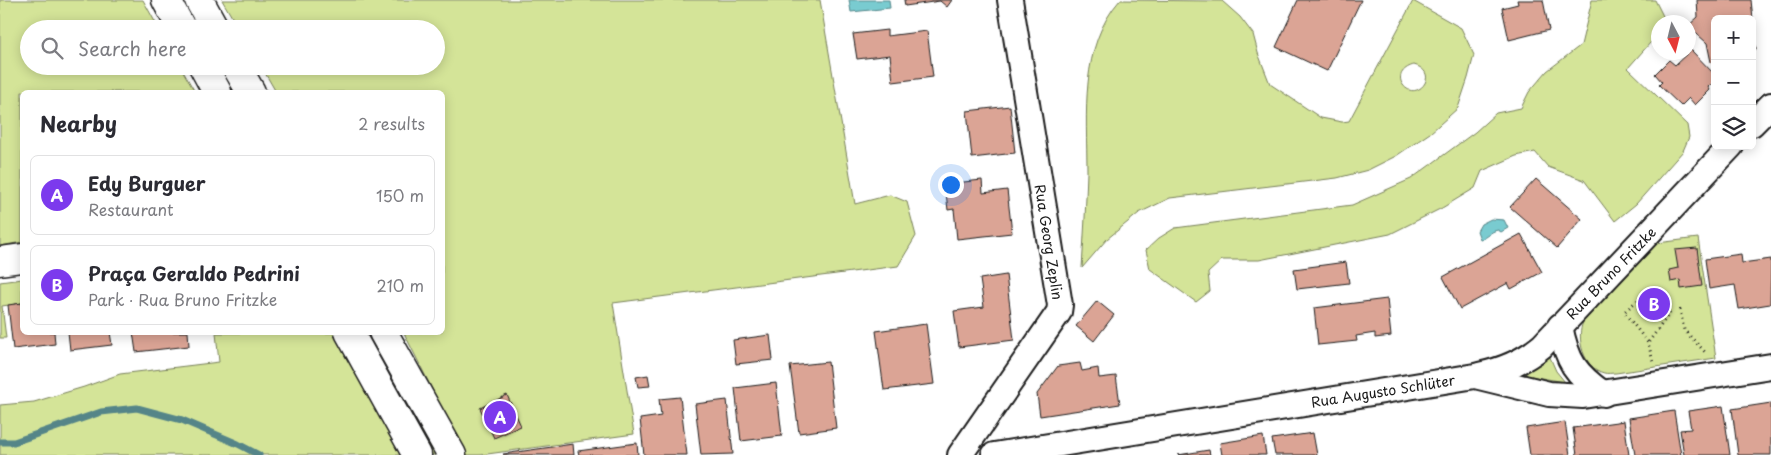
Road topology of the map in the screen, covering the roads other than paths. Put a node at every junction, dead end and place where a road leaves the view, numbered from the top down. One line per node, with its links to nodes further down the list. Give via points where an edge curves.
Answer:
1 (166, 0): 4 (main road)
2 (200, 0): 5 (main road)
3 (1010, 0): 23 (street, Rua Georg Zeplin, via 1060,305 1059,312)
4 (177, 20)
5 (211, 20)
6 (208, 75): 8 (main road)
7 (241, 75): 9 (main road)
8 (216, 90)
9 (250, 90)
10 (1771, 105): 11 (street)
11 (1756, 120)
12 (1727, 150): 15 (street, Rua Bruno Fritzke)
13 (20, 258): 14 (main road)
14 (0, 261)
15 (1560, 326): 19 (street, Rua Bruno Fritzke, via 1542,346 1518,363); 20 (street, via 1570,361 1578,374)
16 (351, 335): 21 (main road)
17 (385, 335): 22 (main road)
18 (1771, 366): 20 (street, Rua Augusto Schlüter)
19 (1475, 376): 20 (street, Rua Augusto Schlüter, via 1549,394); 24 (street, Rua Augusto Schlüter)
20 (1604, 394)
21 (418, 455)
22 (452, 455)
23 (960, 455)
24 (994, 455)

